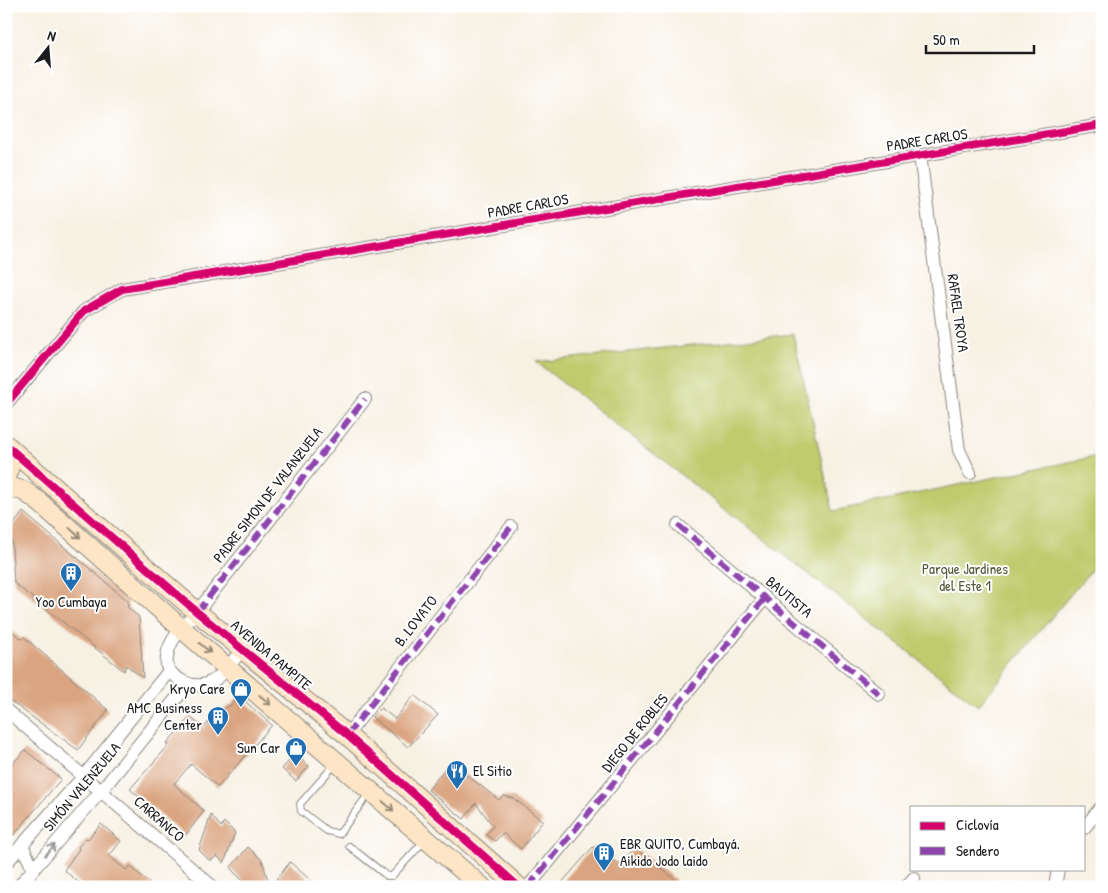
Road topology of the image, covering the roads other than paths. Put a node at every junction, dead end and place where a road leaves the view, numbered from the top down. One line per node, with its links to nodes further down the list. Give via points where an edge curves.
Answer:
1 (1102, 125): 2 (street, PADRE CARLOS)
2 (920, 155): 4 (street, PADRE CARLOS, via 122,288 84,311); 6 (street, RAFAEL TROYA, via 959,450)
3 (364, 399): 12 (street, PADRE SIMON DE VALANZUELA)
4 (6, 404)
5 (8, 447): 7 (street, via 10,465); 12 (street, AVENIDA PAMPITE)
6 (970, 473)
7 (6, 476)
8 (6, 486): 13 (street, one-way to 13, via 24,491 38,501)
9 (678, 525): 11 (street, BAUTISTA)
10 (511, 527): 20 (street, B. LOVATO)
11 (765, 598): 18 (street, BAUTISTA); 37 (street, DIEGO DE ROBLES)
12 (197, 612): 13 (street); 14 (street, AVENIDA PAMPITE)
13 (181, 628): 15 (street, one-way to 15); 16 (street, via 168,648)
14 (242, 649): 15 (street); 20 (street, AVENIDA PAMPITE)
15 (228, 668): 17 (street, via 207,685); 21 (street, one-way to 21)
16 (169, 671): 17 (street); 22 (street, SIMÓN VALENZUELA)
17 (188, 684): 23 (street, SIMÓN VALENZUELA)
18 (879, 694)
19 (6, 710): 22 (street, CARRANCO)
20 (347, 736): 21 (street); 36 (street, AVENIDA PAMPITE)
21 (333, 759): 24 (street); 24 (lane, via 300,804 300,811 327,831 339,834)
22 (84, 776): 23 (street, CARRANCO); 28 (street, SIMÓN VALENZUELA)
23 (101, 791): 31 (street, SIMÓN VALENZUELA, one-way to 23); 34 (street, CARRANCO)
24 (371, 791): 27 (street, one-way to 27)
25 (1102, 806): 26 (street)
26 (1086, 826)
27 (426, 839): 29 (lane, via 392,876 387,876); 35 (street)
28 (22, 845): 30 (street, SIMÓN VALENZUELA); 31 (street)
29 (350, 846)
30 (6, 863)
31 (33, 869): 33 (street, SIMÓN VALENZUELA)
32 (1058, 870): 38 (street)
33 (18, 887)
34 (213, 887)
35 (482, 887)
36 (519, 887)
37 (528, 887)
38 (1055, 887)

